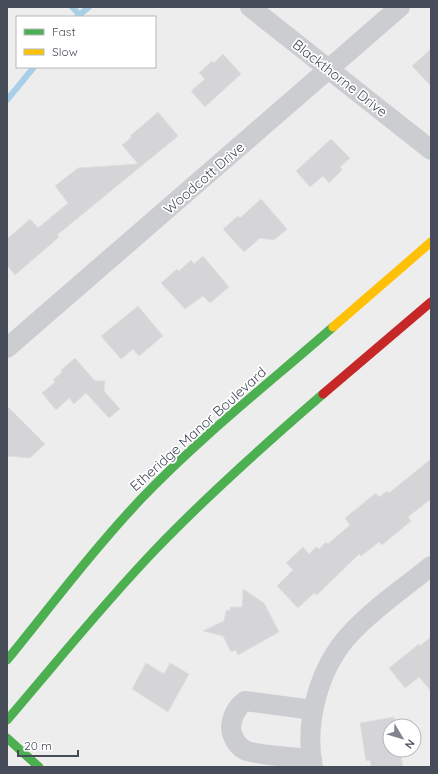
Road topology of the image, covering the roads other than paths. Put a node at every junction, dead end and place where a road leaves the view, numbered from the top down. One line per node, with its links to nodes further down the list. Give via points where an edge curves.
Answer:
1 (250, 7): 3 (street, Blackthorne Drive)
2 (400, 7): 3 (street, Woodcott Drive)
3 (329, 69): 4 (street, Blackthorne Drive); 7 (street, Woodcott Drive)
4 (431, 150)
5 (431, 242): 9 (main road, Etheridge Manor Boulevard, via 182,459 141,499)
6 (431, 302): 11 (main road, via 263,446 196,509 155,550)
7 (7, 348)
8 (431, 566): 10 (street, via 349,634 332,658)
9 (7, 660)
10 (313, 710): 13 (street, via 310,751); 13 (street, via 245,702 238,706 232,716 231,726 231,734 236,743 246,751)
11 (7, 720)
12 (7, 738): 14 (main road)
13 (312, 763)
14 (39, 767)

